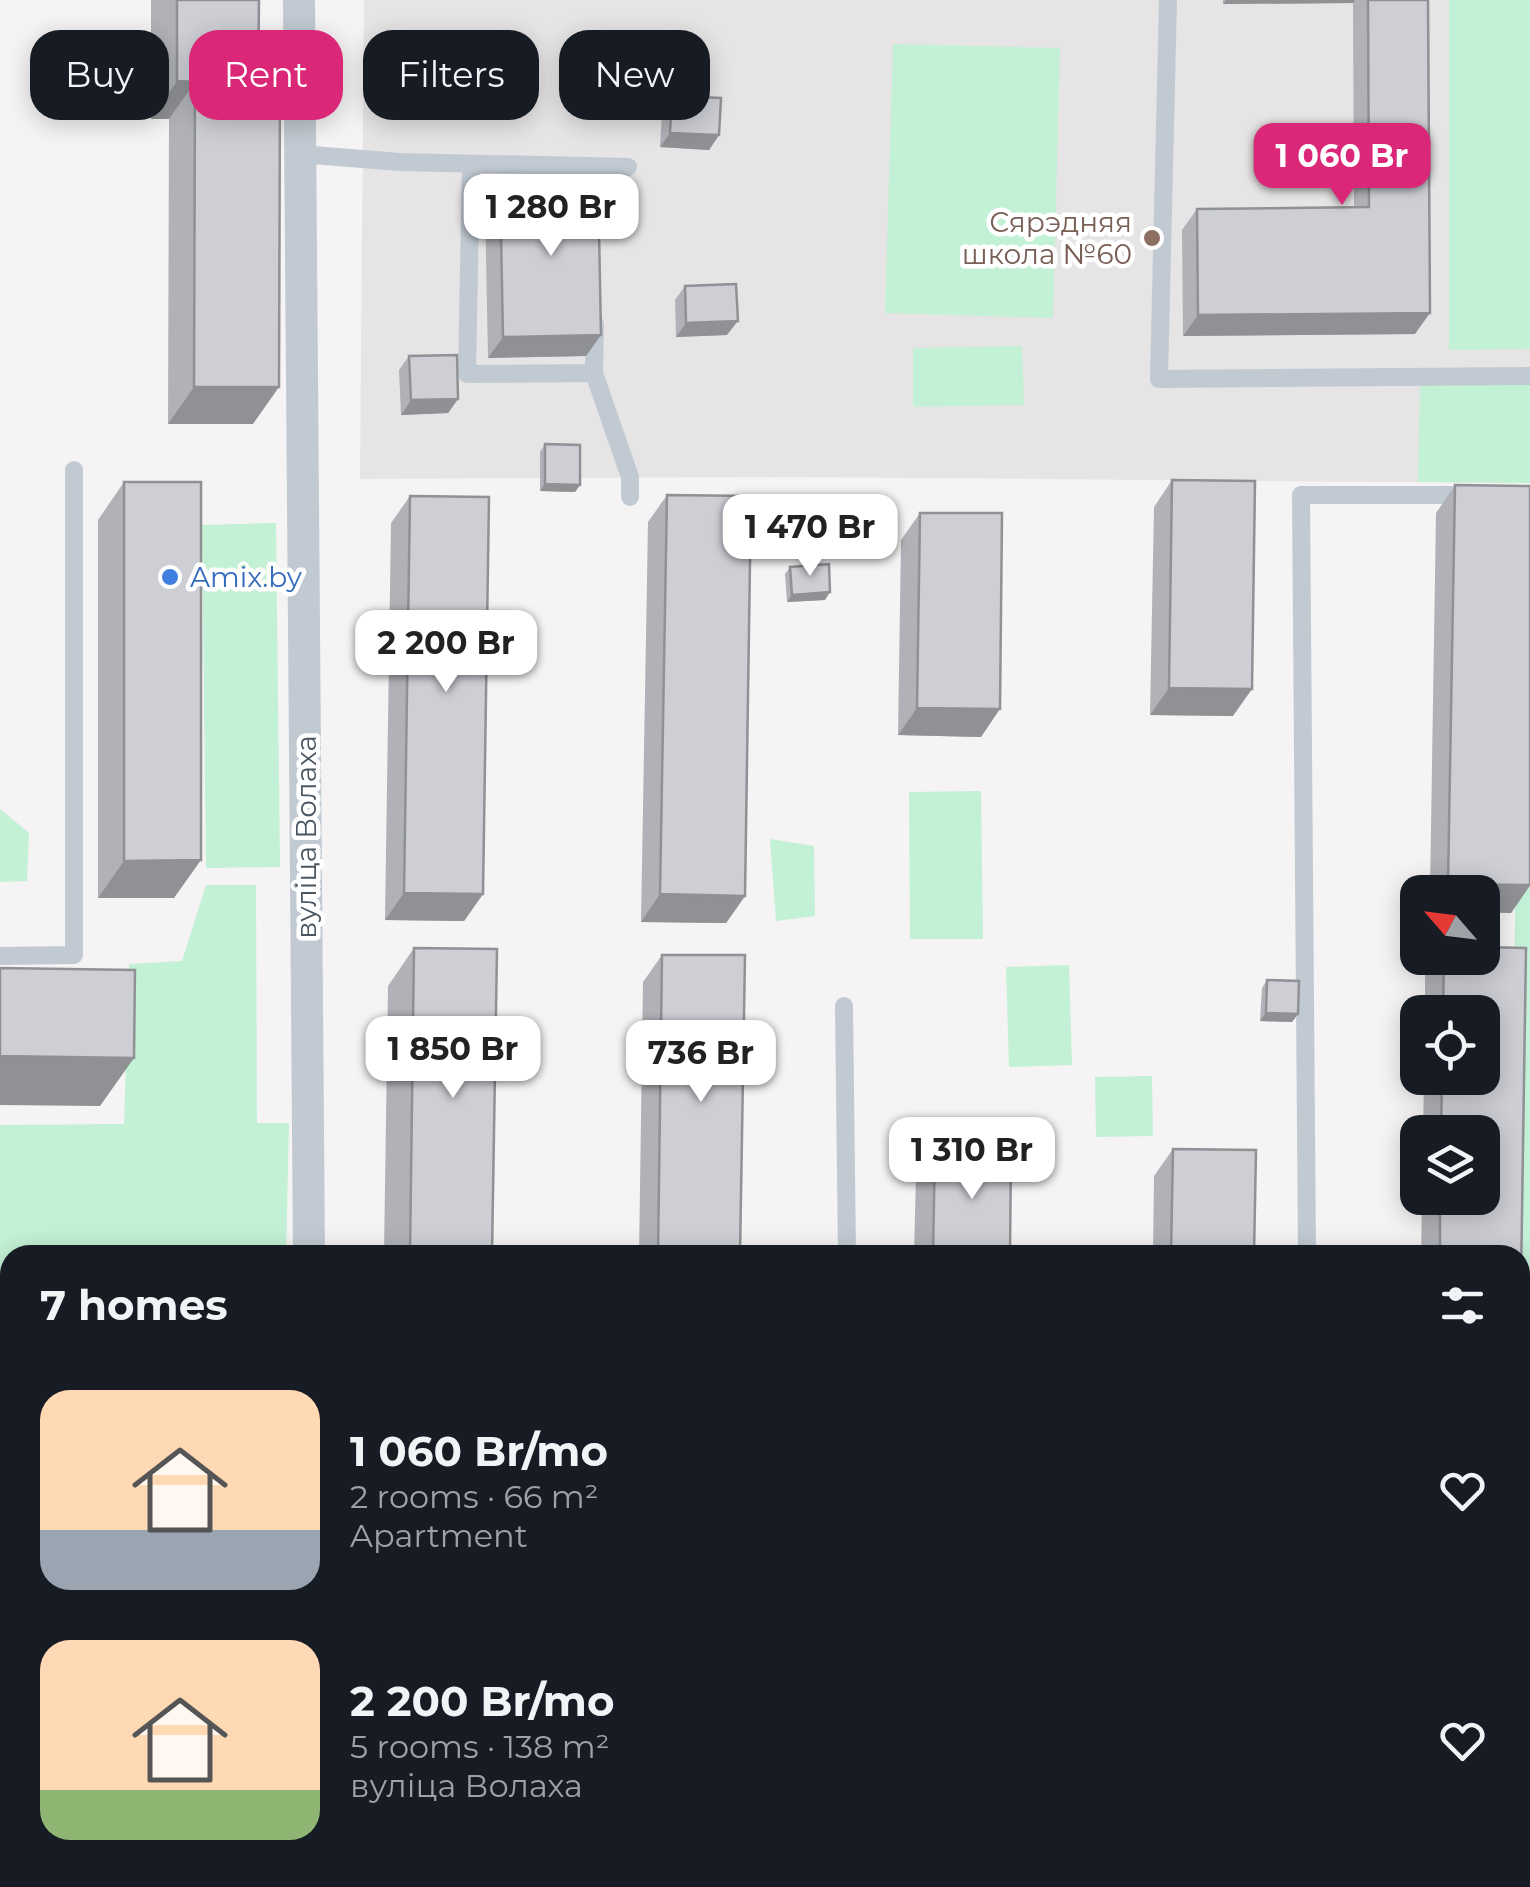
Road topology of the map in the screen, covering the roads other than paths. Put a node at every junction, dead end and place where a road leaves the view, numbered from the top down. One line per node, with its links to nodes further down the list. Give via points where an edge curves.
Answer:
1 (299, 0): 3 (street, вуліца Волаха)
2 (1168, 0): 10 (lane, via 1159,379)
3 (300, 154): 4 (lane); 16 (street, вуліца Волаха)
4 (471, 165): 5 (lane); 9 (lane, via 468,374)
5 (596, 166): 6 (lane); 7 (lane)
6 (628, 167)
7 (596, 222)
8 (595, 298): 9 (lane)
9 (594, 373): 13 (lane, via 630,477)
10 (1530, 376)
11 (74, 470): 14 (lane, via 74,956)
12 (1491, 495): 18 (lane, via 1301,495)
13 (630, 496)
14 (0, 956)
15 (844, 1006): 17 (lane)
16 (309, 1245)
17 (847, 1245)
18 (1307, 1245)

